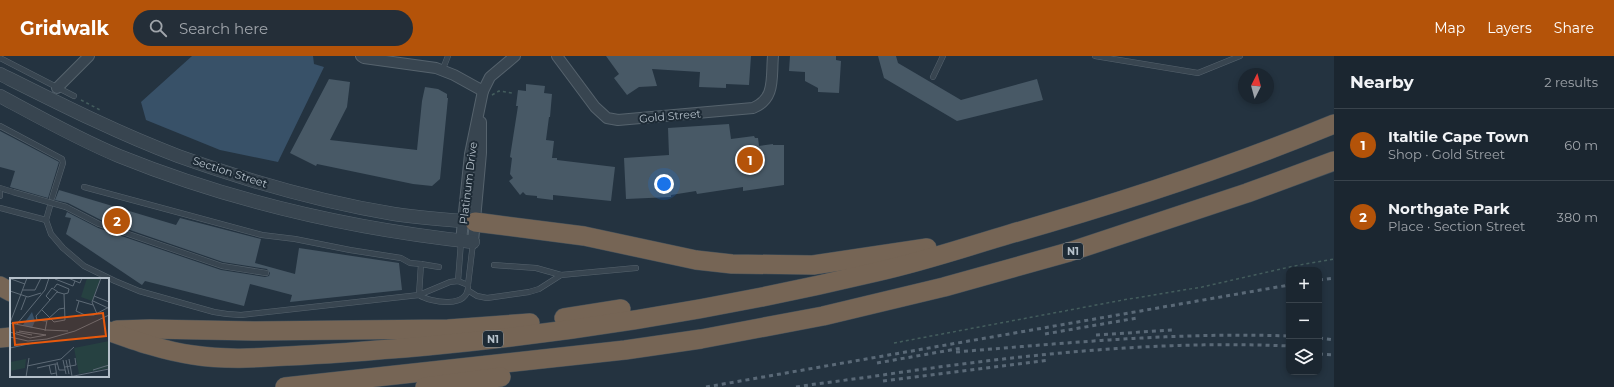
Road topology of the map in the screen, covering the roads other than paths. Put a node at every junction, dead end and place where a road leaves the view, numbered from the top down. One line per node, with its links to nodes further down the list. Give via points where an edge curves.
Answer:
1 (89, 56): 15 (street)
2 (361, 56): 12 (street)
3 (448, 56): 12 (lane)
4 (515, 56): 16 (street, Platinum Drive, via 490,77)
5 (557, 56): 6 (street, Gold Street, via 598,110 607,118 618,120 753,108 760,105 769,94)
6 (773, 56)
7 (943, 56): 14 (lane)
8 (1094, 56): 11 (lane, via 1198,73)
9 (1240, 56): 11 (lane)
10 (0, 58): 15 (lane)
11 (1233, 58)
12 (442, 71): 16 (street)
13 (0, 74): 28 (street, Section Street, via 99,123 178,156 251,180 348,205)
14 (933, 77)
15 (57, 88): 18 (lane)
16 (487, 93): 28 (street, Platinum Drive, via 481,102 481,153)
17 (0, 96): 30 (street, Section Street, via 118,156 208,188 310,216 416,236)
18 (74, 96)
19 (1334, 124): 29 (highway, N1, via 1151,191)
20 (0, 126): 24 (lane, via 62,159 63,164)
21 (1334, 160): 51 (highway, N1, via 1178,217 1069,252 944,287 823,316 702,339)
22 (84, 187): 31 (lane, via 262,235 401,258 410,263)
23 (0, 188): 36 (lane, bridge, via 66,207 99,224 222,266)
24 (52, 198)
25 (50, 206): 27 (lane)
26 (0, 208): 27 (lane)
27 (46, 220): 38 (lane, via 51,234 63,248 84,266)
28 (469, 222): 29 (highway, via 584,236 696,260 732,264 813,265); 30 (street, Platinum Drive)
29 (1002, 236): 35 (highway, N1)
30 (467, 242): 40 (lane); 42 (lane)
31 (421, 264): 33 (lane); 46 (lane)
32 (494, 265): 37 (lane, via 536,268)
33 (439, 267)
34 (636, 268): 37 (lane)
35 (877, 272): 47 (highway, via 806,277 694,298 535,322 448,329); 48 (highway, N1, via 703,308 594,327 344,354 238,359 192,355 142,344)
36 (266, 273)
37 (561, 275): 42 (lane, via 539,289 487,298 476,296)
38 (107, 278)
39 (109, 279): 46 (lane, via 139,291 214,312 241,315)
40 (458, 281): 42 (lane); 46 (lane)
41 (0, 286): 44 (highway)
42 (468, 288): 46 (lane, via 465,297 455,302 441,302)
43 (0, 291): 45 (highway)
44 (10, 291)
45 (10, 295)
46 (419, 295)
47 (109, 331)
48 (109, 331)
49 (10, 337): 50 (highway)
50 (0, 338)
51 (625, 350): 52 (highway, N1); 53 (highway, via 570,367)
52 (285, 387)
53 (425, 387)

